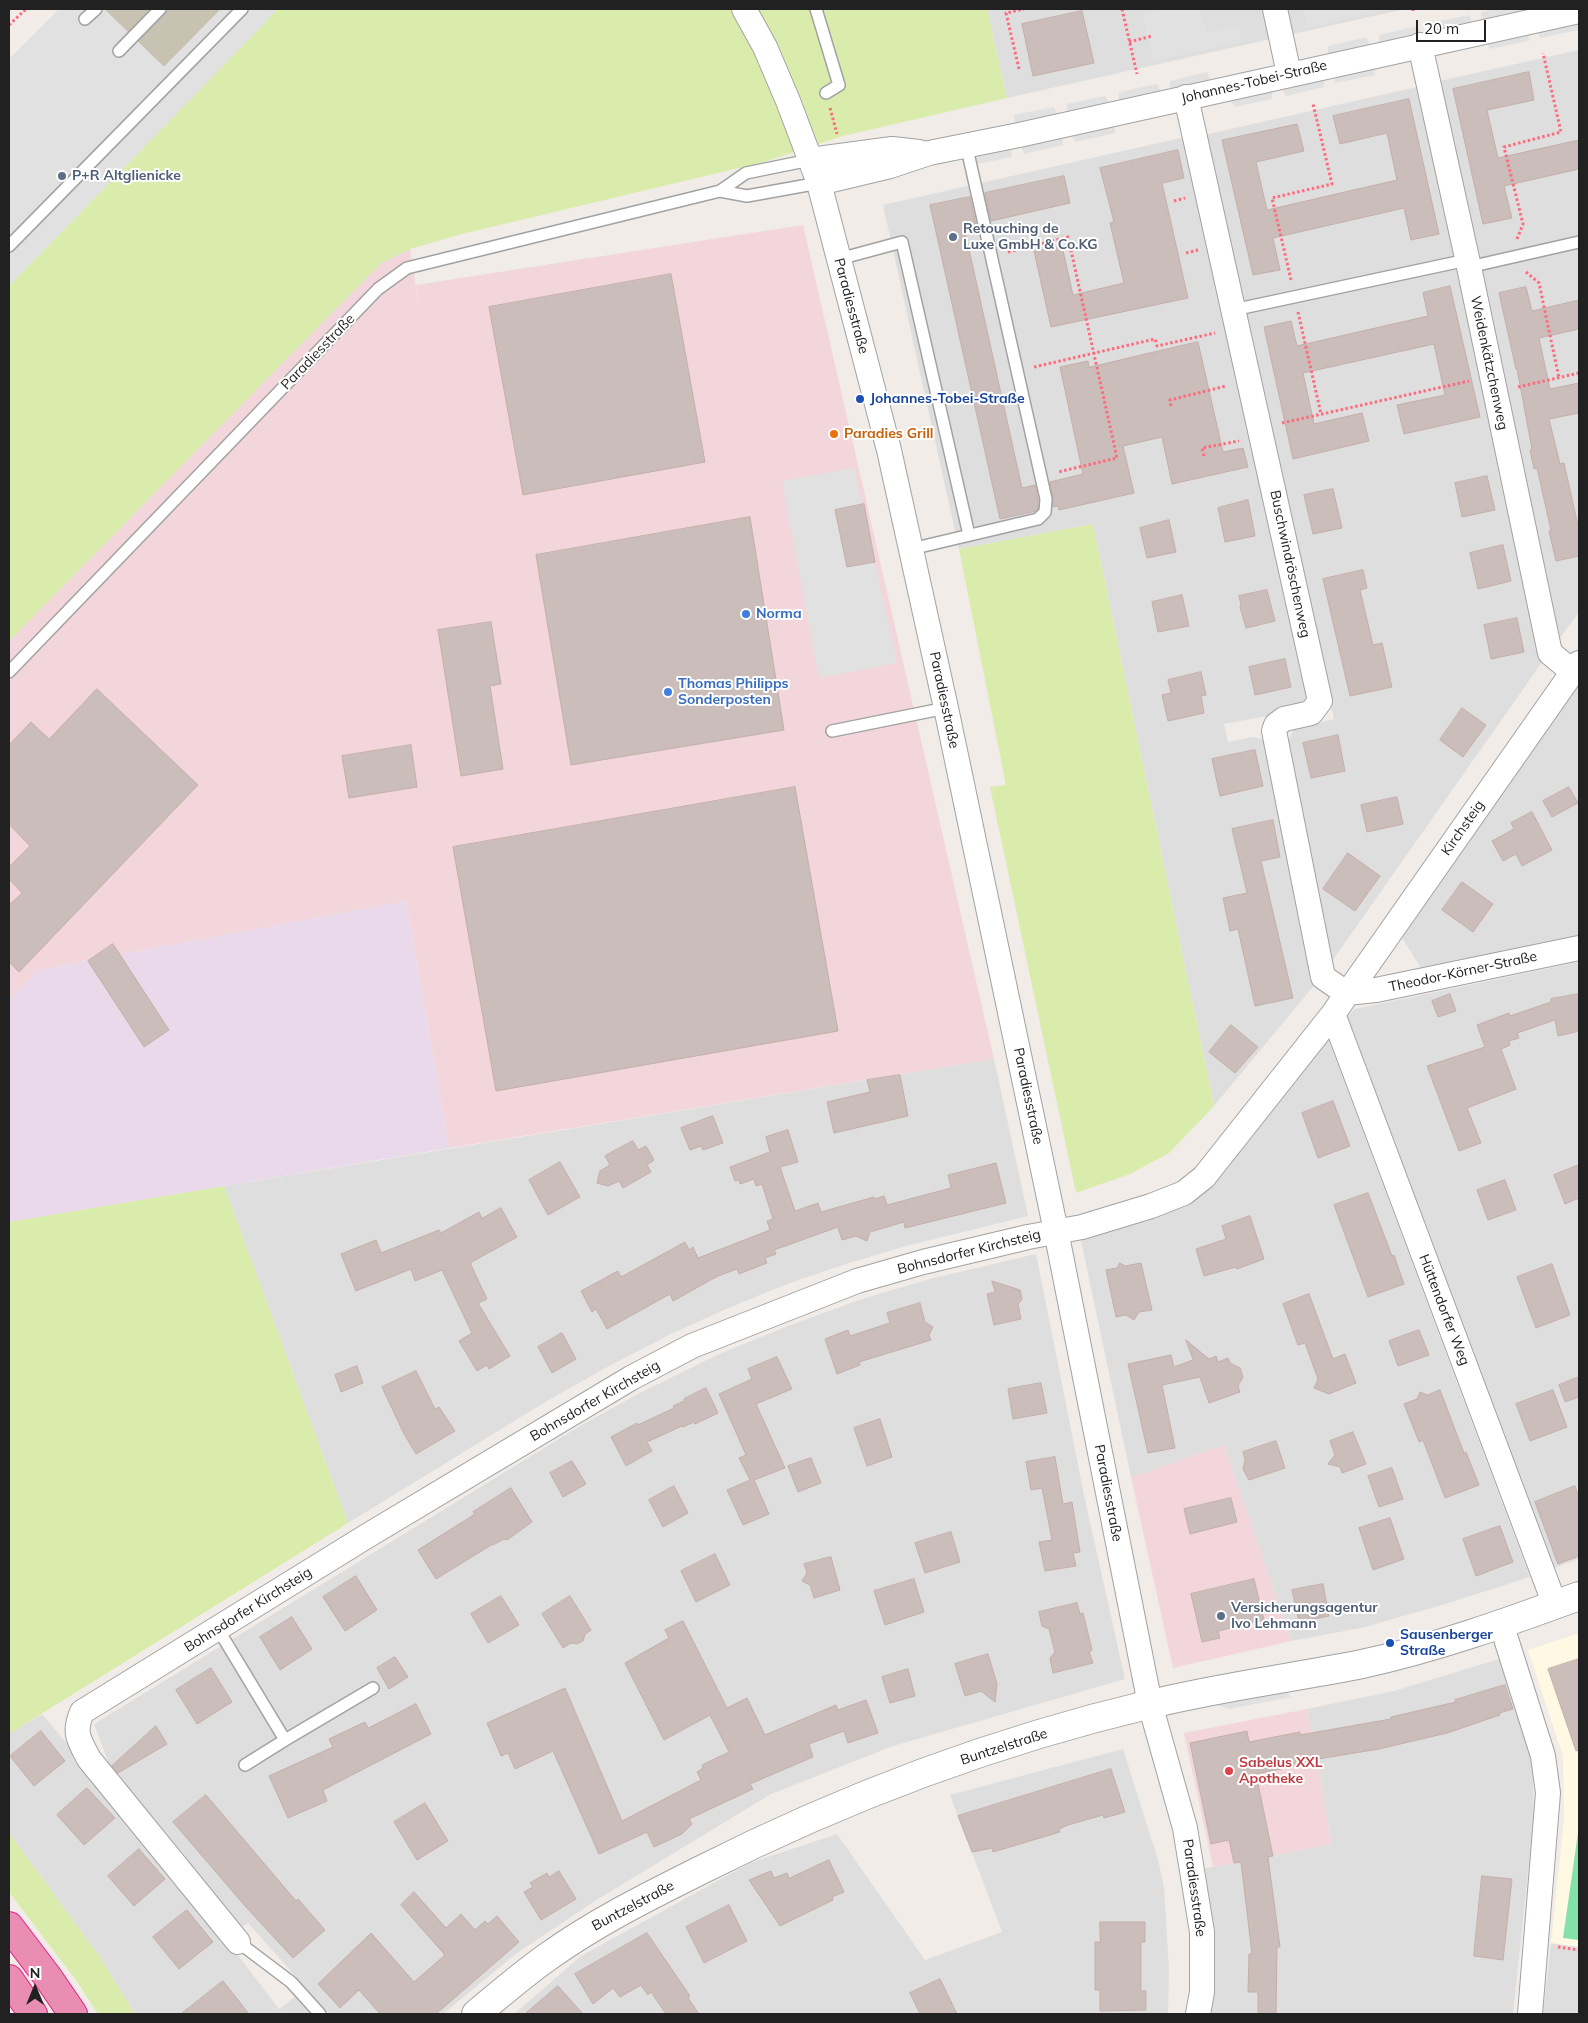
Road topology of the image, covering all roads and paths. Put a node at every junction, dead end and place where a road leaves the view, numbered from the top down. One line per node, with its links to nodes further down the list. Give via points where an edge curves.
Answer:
1 (26, 9): 12 (path)
2 (96, 9): 11 (lane)
3 (160, 9): 16 (lane)
4 (242, 9): 30 (lane)
5 (744, 9): 26 (street, Paradiesstraße, via 765,47)
6 (816, 9): 21 (lane, via 839,85)
7 (1024, 9): 18 (path, via 1006,13)
8 (1122, 9): 14 (path)
9 (1275, 9): 20 (street)
10 (1579, 10): 15 (street, Johannes-Tobei-Straße)
11 (85, 19)
12 (9, 25)
13 (1152, 36): 14 (path)
14 (1129, 42): 19 (path)
15 (1420, 46): 20 (street, Johannes-Tobei-Straße); 34 (street, Weidenkätzchenweg)
16 (119, 51)
17 (1543, 53): 32 (path, via 1561,132 1504,147 1523,224)
18 (1019, 69)
19 (1137, 74)
20 (1289, 74): 22 (street, Johannes-Tobei-Straße)
21 (826, 93)
22 (1186, 98): 24 (street, Johannes-Tobei-Straße); 36 (street, Buschwindröschenweg)
23 (1314, 104): 35 (path, via 1332,184 1272,198)
24 (966, 144): 25 (street, Johannes-Tobei-Straße); 31 (lane)
25 (929, 153): 26 (street, Johannes-Tobei-Straße, via 892,149); 27 (street, Johannes-Tobei-Straße)
26 (810, 160): 27 (street, Paradiesstraße); 28 (lane, Paradiesstraße, via 746,173)
27 (819, 183): 28 (lane, Paradiesstraße, via 747,196); 33 (street, Paradiesstraße)
28 (720, 191): 51 (lane, Paradiesstraße, via 407,268 378,289)
29 (1579, 242): 32 (lane)
30 (9, 246)
31 (990, 257): 37 (path, via 1068,237); 38 (lane)
32 (1510, 258): 34 (lane); 40 (path, via 1539,283)
33 (839, 259): 48 (lane, via 902,242); 49 (street, Paradiesstraße)
34 (1468, 264): 35 (lane); 42 (street, Weidenkätzchenweg)
35 (1295, 297): 36 (lane); 44 (path)
36 (1235, 319): 37 (path, via 1157,346 1155,339); 41 (street, Buschwindröschenweg)
37 (1094, 354): 38 (path); 47 (path, via 1117,458)
38 (1016, 371): 47 (lane)
39 (1579, 373): 40 (path)
40 (1559, 378): 42 (path)
41 (1249, 380): 43 (path, via 1170,400); 45 (street, Buschwindröschenweg)
42 (1493, 384): 44 (path); 50 (street, Weidenkätzchenweg, via 1550,652)
43 (1171, 406)
44 (1321, 414): 45 (path)
45 (1261, 432): 46 (path, via 1202,448); 55 (street, Buschwindröschenweg, via 1320,701 1311,714 1284,719 1276,725 1274,732 1323,976)
46 (1204, 456)
47 (1041, 477): 48 (lane, via 1046,499 1045,512 1038,519)
48 (968, 535): 49 (lane)
49 (911, 548): 52 (street, Paradiesstraße)
50 (1576, 667): 55 (street, Kirchsteig)
51 (9, 672)
52 (946, 708): 53 (lane); 57 (street, Paradiesstraße)
53 (832, 731)
54 (1579, 948): 55 (street, Theodor-Körner-Straße, via 1376,990)
55 (1346, 993): 56 (street, Bohnsdorfer Kirchsteig)
56 (1333, 1014): 57 (street, Bohnsdorfer Kirchsteig, via 1204,1177 1184,1193 1082,1228); 58 (street, Hüttendorfer Weg)
57 (1056, 1231): 60 (street, Bohnsdorfer Kirchsteig, via 857,1281 692,1346 615,1387); 62 (street, Paradiesstraße)
58 (1567, 1601): 59 (street, Buntzelstraße)
59 (1501, 1624): 62 (street, Buntzelstraße, via 1362,1664); 73 (street, via 1544,1756 1548,1794)
60 (218, 1629): 63 (lane); 66 (street, Bohnsdorfer Kirchsteig, via 82,1712 76,1725 89,1759)
61 (374, 1688): 63 (lane)
62 (1150, 1704): 71 (street, Buntzelstraße, via 955,1762 859,1797 783,1831 647,1897 589,1930 547,1957); 72 (street, Paradiesstraße, via 1185,1828 1196,1886 1203,1964)
63 (286, 1740): 64 (lane)
64 (245, 1765)
65 (9, 1926): 69 (highway)
66 (238, 1942): 70 (lane, via 291,1982)
67 (9, 1979): 68 (highway)
68 (33, 2014)
69 (73, 2014)
70 (320, 2014)
71 (476, 2014)
72 (1198, 2014)
73 (1530, 2014)

